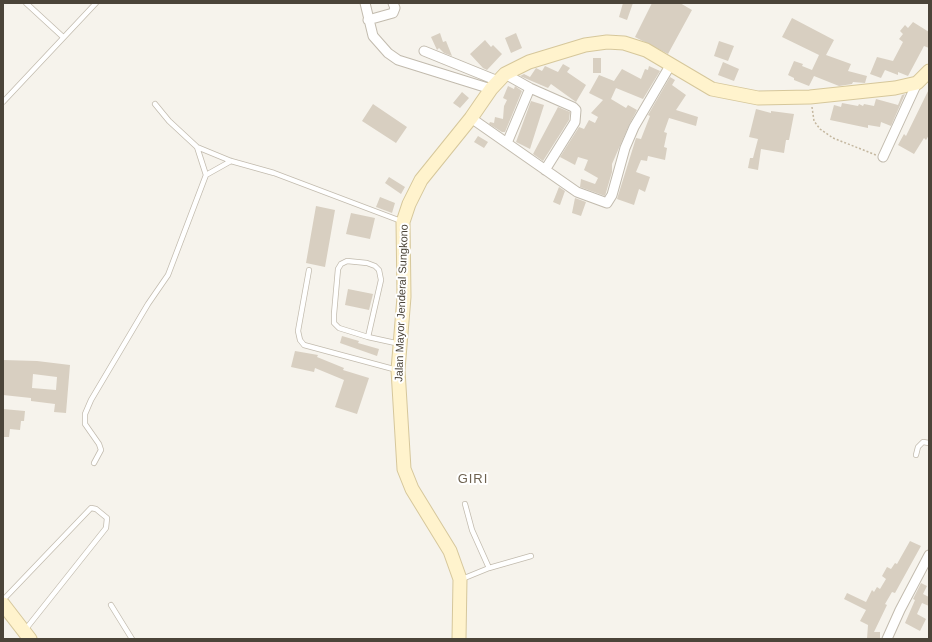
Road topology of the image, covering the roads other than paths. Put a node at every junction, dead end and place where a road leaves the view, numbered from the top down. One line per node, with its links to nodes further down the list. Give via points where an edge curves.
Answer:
1 (26, 3): 6 (lane)
2 (96, 3): 6 (lane)
3 (365, 3): 5 (street)
4 (394, 3): 5 (street, via 393,13)
5 (368, 20): 10 (street, via 373,36 380,46 398,60)
6 (64, 36): 13 (lane)
7 (424, 51): 10 (street)
8 (671, 64): 10 (main road, Jalan Mayor Jenderal Sungkono, via 646,50 624,43 607,42 585,45 529,62); 11 (main road, Jalan Mayor Jenderal Sungkono, via 712,90 758,98 810,97 895,88); 20 (street, via 634,127 608,203 577,192)
9 (929, 71): 11 (main road)
10 (498, 81): 12 (street); 15 (main road, Jalan Mayor Jenderal Sungkono)
11 (917, 83): 18 (street)
12 (530, 88): 16 (street); 20 (street, via 576,110 575,122)
13 (3, 102)
14 (154, 104): 17 (lane)
15 (471, 118): 16 (street); 22 (main road, Jalan Mayor Jenderal Sungkono, via 422,180 408,204)
16 (507, 143): 20 (street)
17 (197, 147): 19 (lane); 21 (lane)
18 (883, 157)
19 (231, 162): 21 (lane); 22 (lane, via 274,173)
20 (545, 170)
21 (206, 175): 29 (lane, via 168,274 85,414 85,424 101,450)
22 (403, 222): 25 (main road, Jalan Mayor Jenderal Sungkono, via 404,297)
23 (309, 270): 26 (lane, via 298,331 304,345)
24 (368, 337): 24 (lane, via 339,328 334,323 338,269 347,261 367,263 379,270 381,280); 25 (lane)
25 (401, 344): 26 (main road, Jalan Mayor Jenderal Sungkono)
26 (398, 370): 34 (main road, Jalan Mayor Jenderal Sungkono, via 404,469 412,489 450,551)
27 (929, 443): 28 (lane, via 923,442 918,447)
28 (916, 455)
29 (94, 463)
30 (465, 504): 33 (lane, via 472,530)
31 (929, 555): 41 (street)
32 (532, 556): 33 (lane)
33 (489, 568): 34 (lane)
34 (460, 579): 40 (main road, Jalan Mayor Jenderal Sungkono)
35 (3, 600): 38 (lane, via 91,508 107,518 106,528)
36 (3, 604): 38 (main road)
37 (111, 605): 39 (lane)
38 (27, 635)
39 (132, 639)
40 (459, 639)
41 (887, 639)

